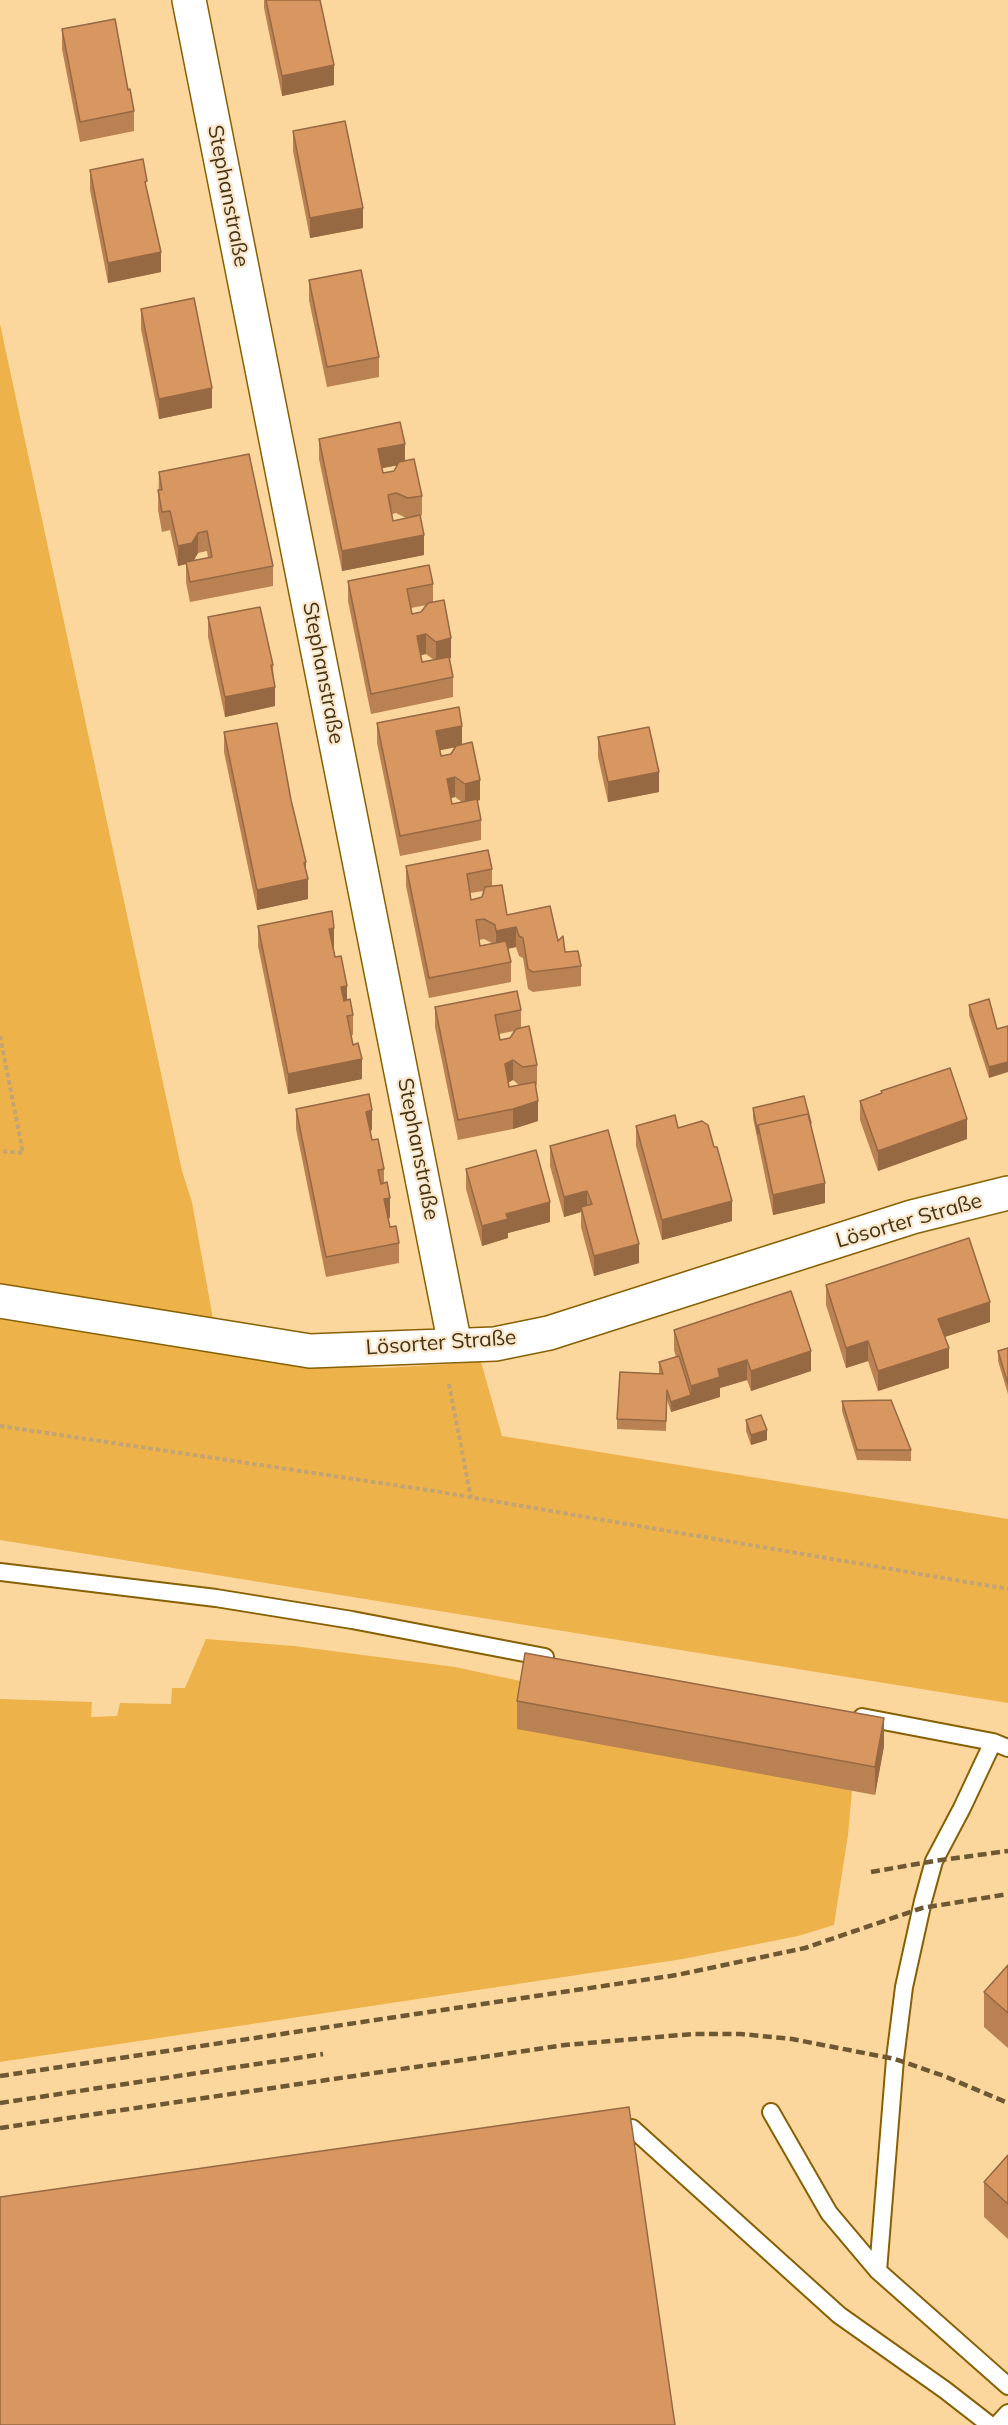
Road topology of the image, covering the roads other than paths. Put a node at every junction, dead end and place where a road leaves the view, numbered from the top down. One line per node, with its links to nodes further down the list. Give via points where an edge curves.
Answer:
1 (189, 0): 4 (street, Stephanstraße)
2 (1008, 1193): 4 (street, Lösorter Straße, via 912,1217 549,1333 495,1344)
3 (0, 1301): 4 (street, Lösorter Straße, via 310,1351)
4 (451, 1359)
5 (0, 1572): 6 (lane, via 216,1598)
6 (562, 1660)
7 (842, 1714): 8 (lane)
8 (1000, 1745): 11 (lane, via 934,1861 904,1987)
9 (771, 2112): 11 (lane, via 829,2213)
10 (597, 2133): 14 (lane, via 632,2128 838,2315)
11 (878, 2271): 12 (lane)
12 (1008, 2386)
13 (1008, 2413): 15 (lane)
14 (990, 2425)
15 (997, 2425)

